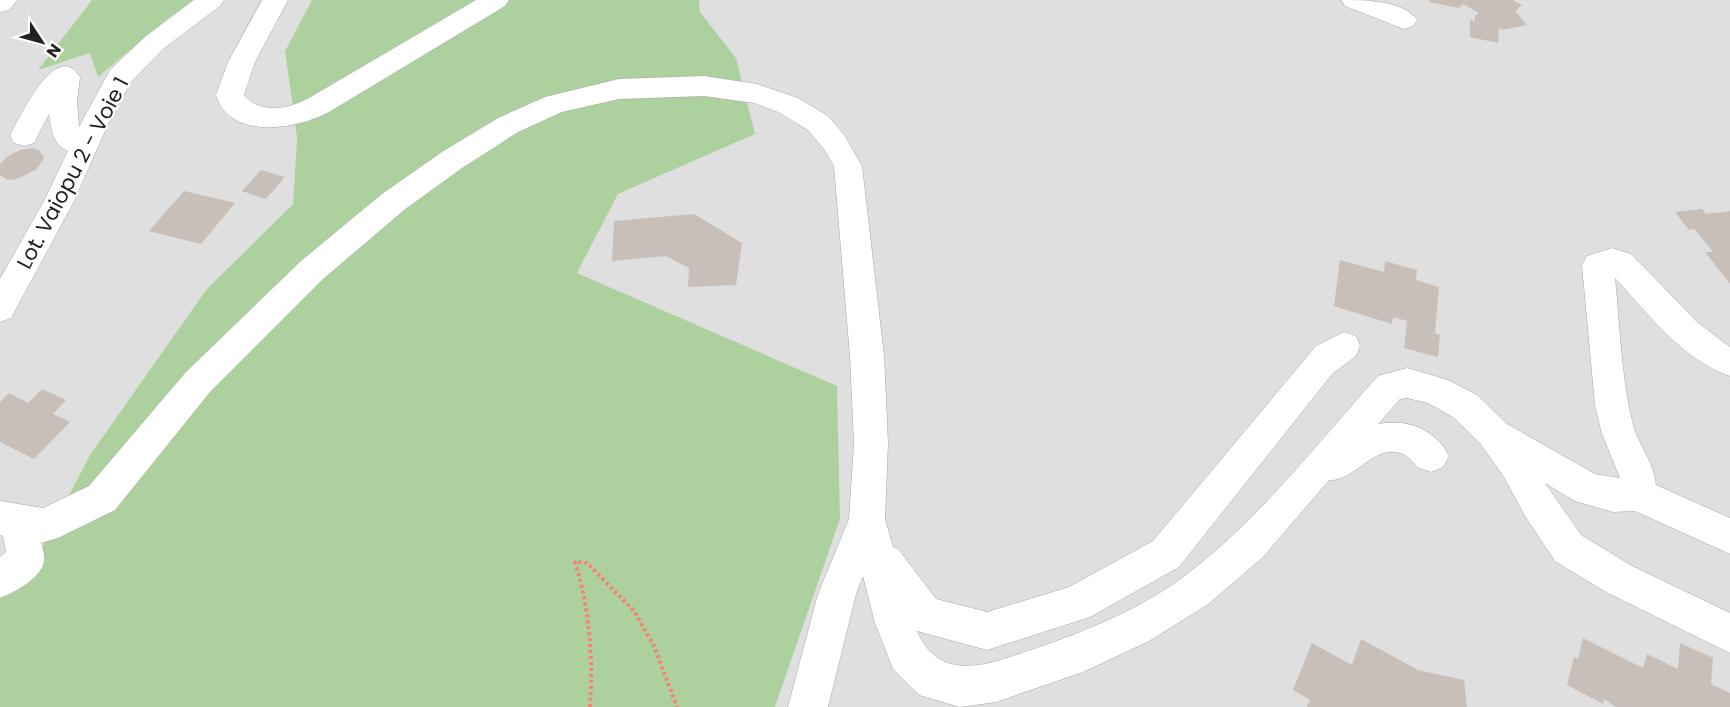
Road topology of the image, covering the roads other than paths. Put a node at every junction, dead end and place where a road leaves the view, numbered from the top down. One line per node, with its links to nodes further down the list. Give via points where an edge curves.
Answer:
1 (4, 0): 6 (street)
2 (211, 0): 9 (street, Lot. Vaiopu 2 - Voie 1, via 131,65 106,101)
3 (275, 0): 4 (street, via 230,94 233,104 245,113 263,117 289,117 319,105)
4 (496, 0)
5 (1354, 0): 7 (street)
6 (0, 4)
7 (1404, 20)
8 (24, 136): 9 (street, via 41,103 63,75 66,132 69,140)
9 (84, 146): 10 (street, Lot. Vaiopu 2 - Voie 1)
10 (0, 309)
11 (1344, 346): 18 (street, via 1320,364 1171,550 1076,604 987,631 924,615)
12 (1730, 362): 16 (street, via 1711,353 1620,263 1605,260 1598,265 1606,374 1617,429 1639,477)
13 (1487, 428): 15 (street, via 1465,406 1436,390 1407,383 1390,386); 16 (street, via 1588,489 1613,495); 21 (street, via 1517,466 1568,548 1619,579)
14 (1431, 456): 15 (street, via 1413,441 1390,437 1359,446 1323,471)
15 (1312, 473): 18 (street, via 1250,544 1194,592 1135,627 1069,658 996,682 960,687 933,681 907,655 894,623)
16 (1637, 494): 19 (street)
17 (10, 519): 18 (street, via 45,526 102,498 198,382 312,270 393,202 508,125 555,104 619,89 704,86 757,94 788,105 818,123 848,166 867,356); 20 (street, via 26,560)
18 (871, 534): 22 (street, via 837,594)
19 (1730, 536)
20 (0, 580)
21 (1730, 633)
22 (808, 707)

